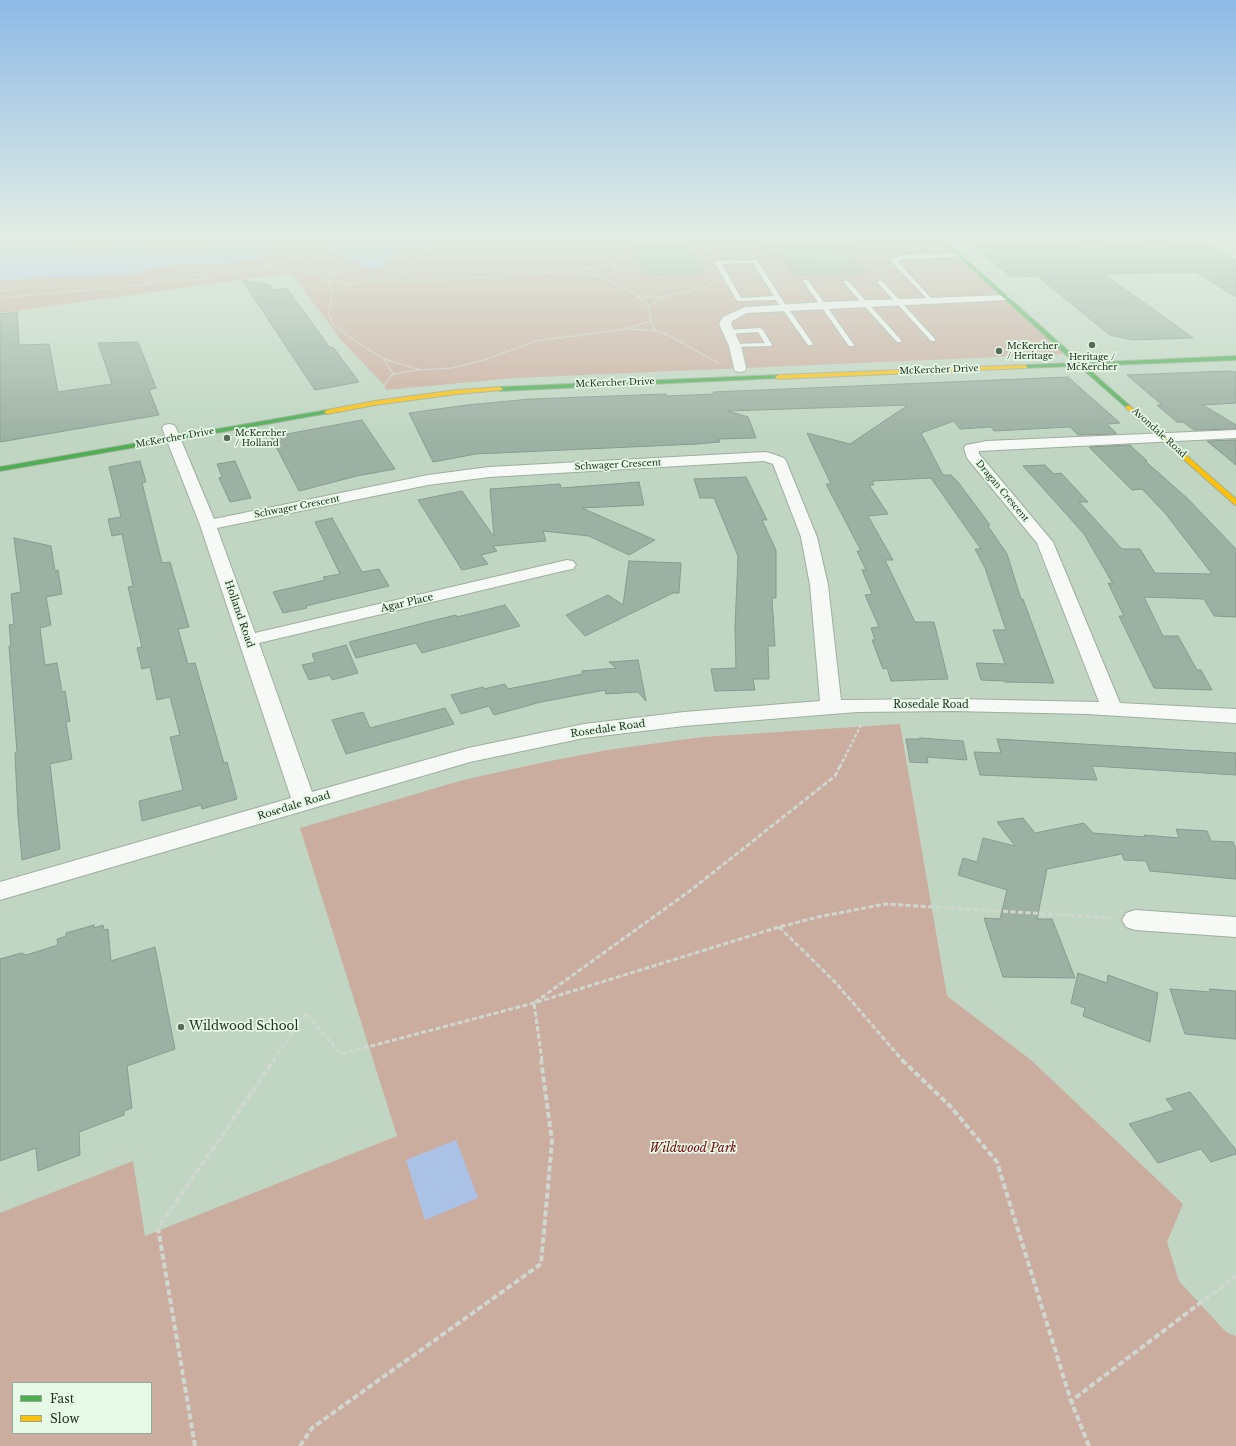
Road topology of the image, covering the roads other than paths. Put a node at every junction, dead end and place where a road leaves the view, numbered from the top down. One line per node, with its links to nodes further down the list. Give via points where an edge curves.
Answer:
1 (763, 306): 7 (street, via 745,310 727,319 725,324)
2 (783, 306): 10 (lane)
3 (825, 306): 11 (lane)
4 (868, 306): 9 (lane)
5 (903, 306): 8 (lane)
6 (1015, 306): 15 (main road, Avondale Road)
7 (728, 332): 12 (street); 12 (lane, via 760,330 769,345)
8 (933, 340)
9 (899, 341)
10 (810, 344)
11 (852, 345)
12 (735, 346): 18 (street)
13 (1084, 353): 15 (main road)
14 (1053, 354): 15 (main road)
15 (1068, 354): 17 (main road, Avondale Road)
16 (1236, 358): 17 (main road, McKercher Drive)
17 (1080, 365): 21 (main road, McKercher Drive, via 457,392); 23 (main road, Avondale Road)
18 (740, 368)
19 (467, 382): 20 (main road)
20 (451, 383)
21 (171, 431): 24 (main road, McKercher Drive); 26 (street, Holland Road)
22 (1236, 434): 23 (street)
23 (1164, 438): 25 (main road, Avondale Road); 30 (street, Dragan Crescent, via 987,445 971,448 972,455 1045,542)
24 (0, 469)
25 (1236, 503)
26 (208, 525): 28 (street, Holland Road); 29 (street, Schwager Crescent, via 428,480 489,472 765,456 778,460 809,537 819,585)
27 (567, 565): 28 (street, Agar Place)
28 (248, 640): 32 (street, Holland Road)
29 (831, 706): 30 (street, Rosedale Road, via 954,705); 32 (street, Rosedale Road, via 584,731 468,755)
30 (1112, 710): 31 (street, Rosedale Road)
31 (1236, 716)
32 (304, 802): 33 (street, Rosedale Road)
33 (0, 891)
34 (1135, 920): 35 (street)
35 (1236, 927)

